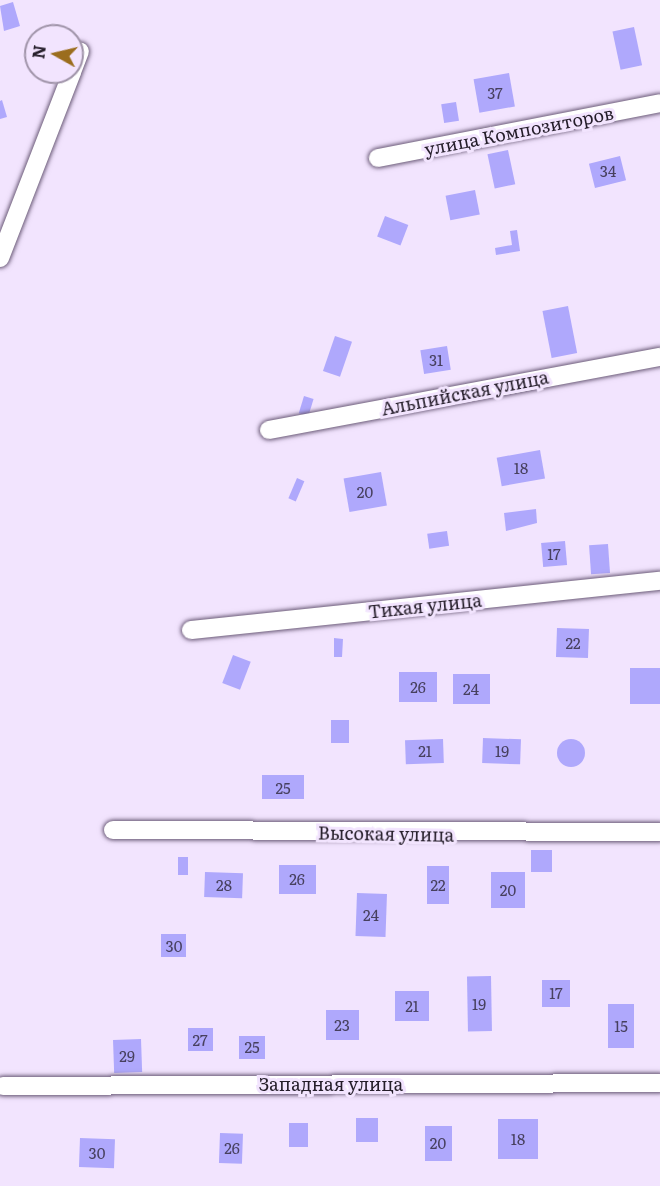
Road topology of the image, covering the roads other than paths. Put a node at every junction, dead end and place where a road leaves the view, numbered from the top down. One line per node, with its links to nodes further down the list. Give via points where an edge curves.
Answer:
1 (67, 84): 4 (street)
2 (660, 103): 3 (street, улица Композиторов)
3 (378, 158)
4 (0, 258)
5 (660, 357): 6 (street, Альпийская улица)
6 (269, 430)
7 (660, 581): 8 (street, Тихая улица)
8 (191, 630)
9 (113, 830): 10 (street, Высокая улица)
10 (660, 832)
11 (660, 1083): 12 (street, Западная улица)
12 (5, 1084)

